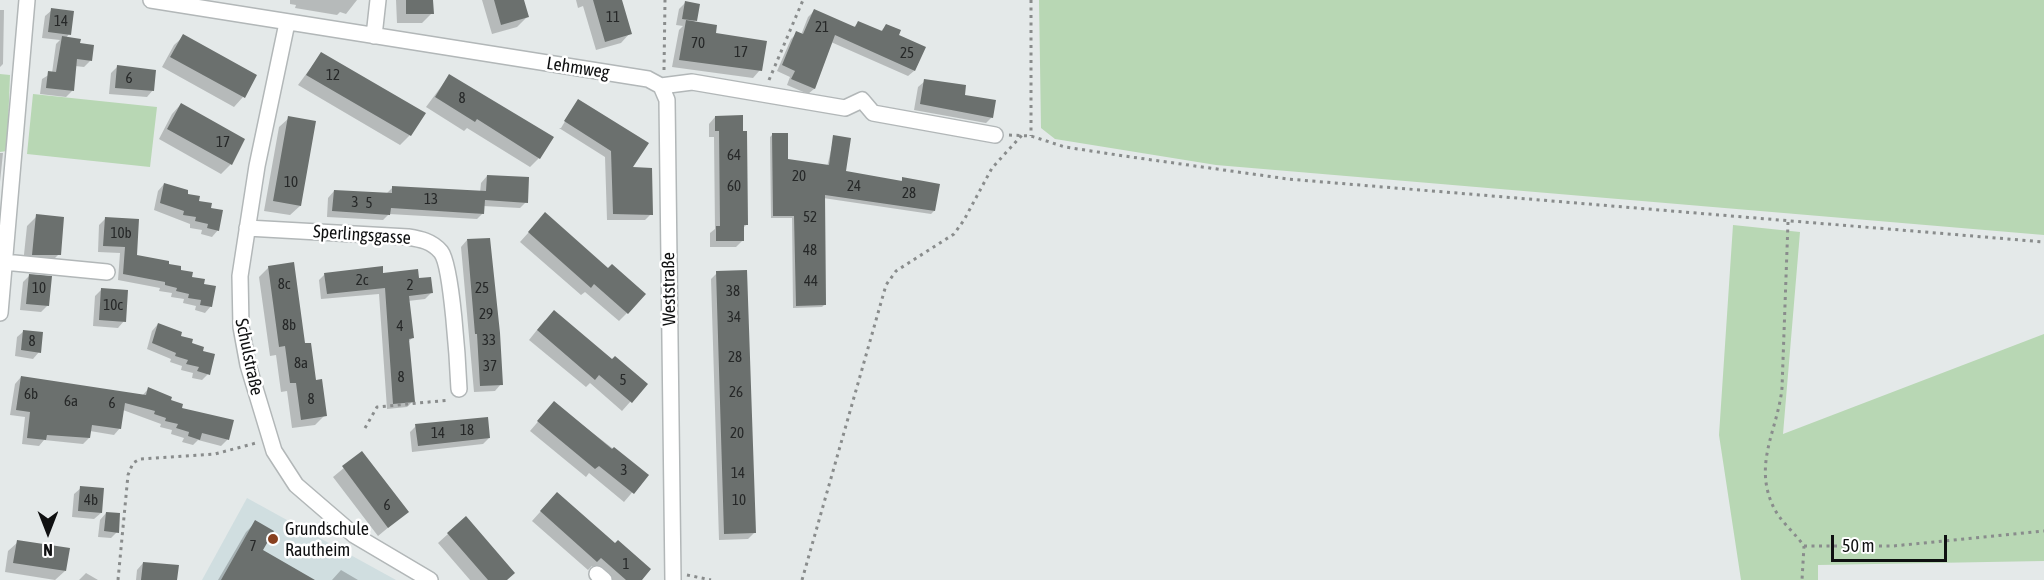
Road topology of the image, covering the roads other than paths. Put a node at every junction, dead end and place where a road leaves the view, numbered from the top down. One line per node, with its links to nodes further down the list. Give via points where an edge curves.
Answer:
1 (27, 0): 10 (street)
2 (151, 0): 4 (street, Lehmweg)
3 (378, 0): 6 (street)
4 (208, 5): 5 (street, Lehmweg)
5 (287, 23): 6 (street, Lehmweg); 9 (street, Schulstraße, via 256,166)
6 (374, 36): 7 (street, Lehmweg, via 648,79)
7 (661, 86): 8 (street, Lehmweg, via 692,82 846,108 862,100 873,113); 14 (street, Weststraße, via 667,100)
8 (995, 135)
9 (247, 228): 13 (street, Sperlingsgasse, via 408,237 439,249 447,270); 15 (street, Schulstraße, via 240,276 241,327 248,364 280,463 289,476 354,535)
10 (4, 262): 11 (street); 12 (street)
11 (107, 272)
12 (0, 313)
13 (459, 389)
14 (673, 577)
15 (430, 580)

